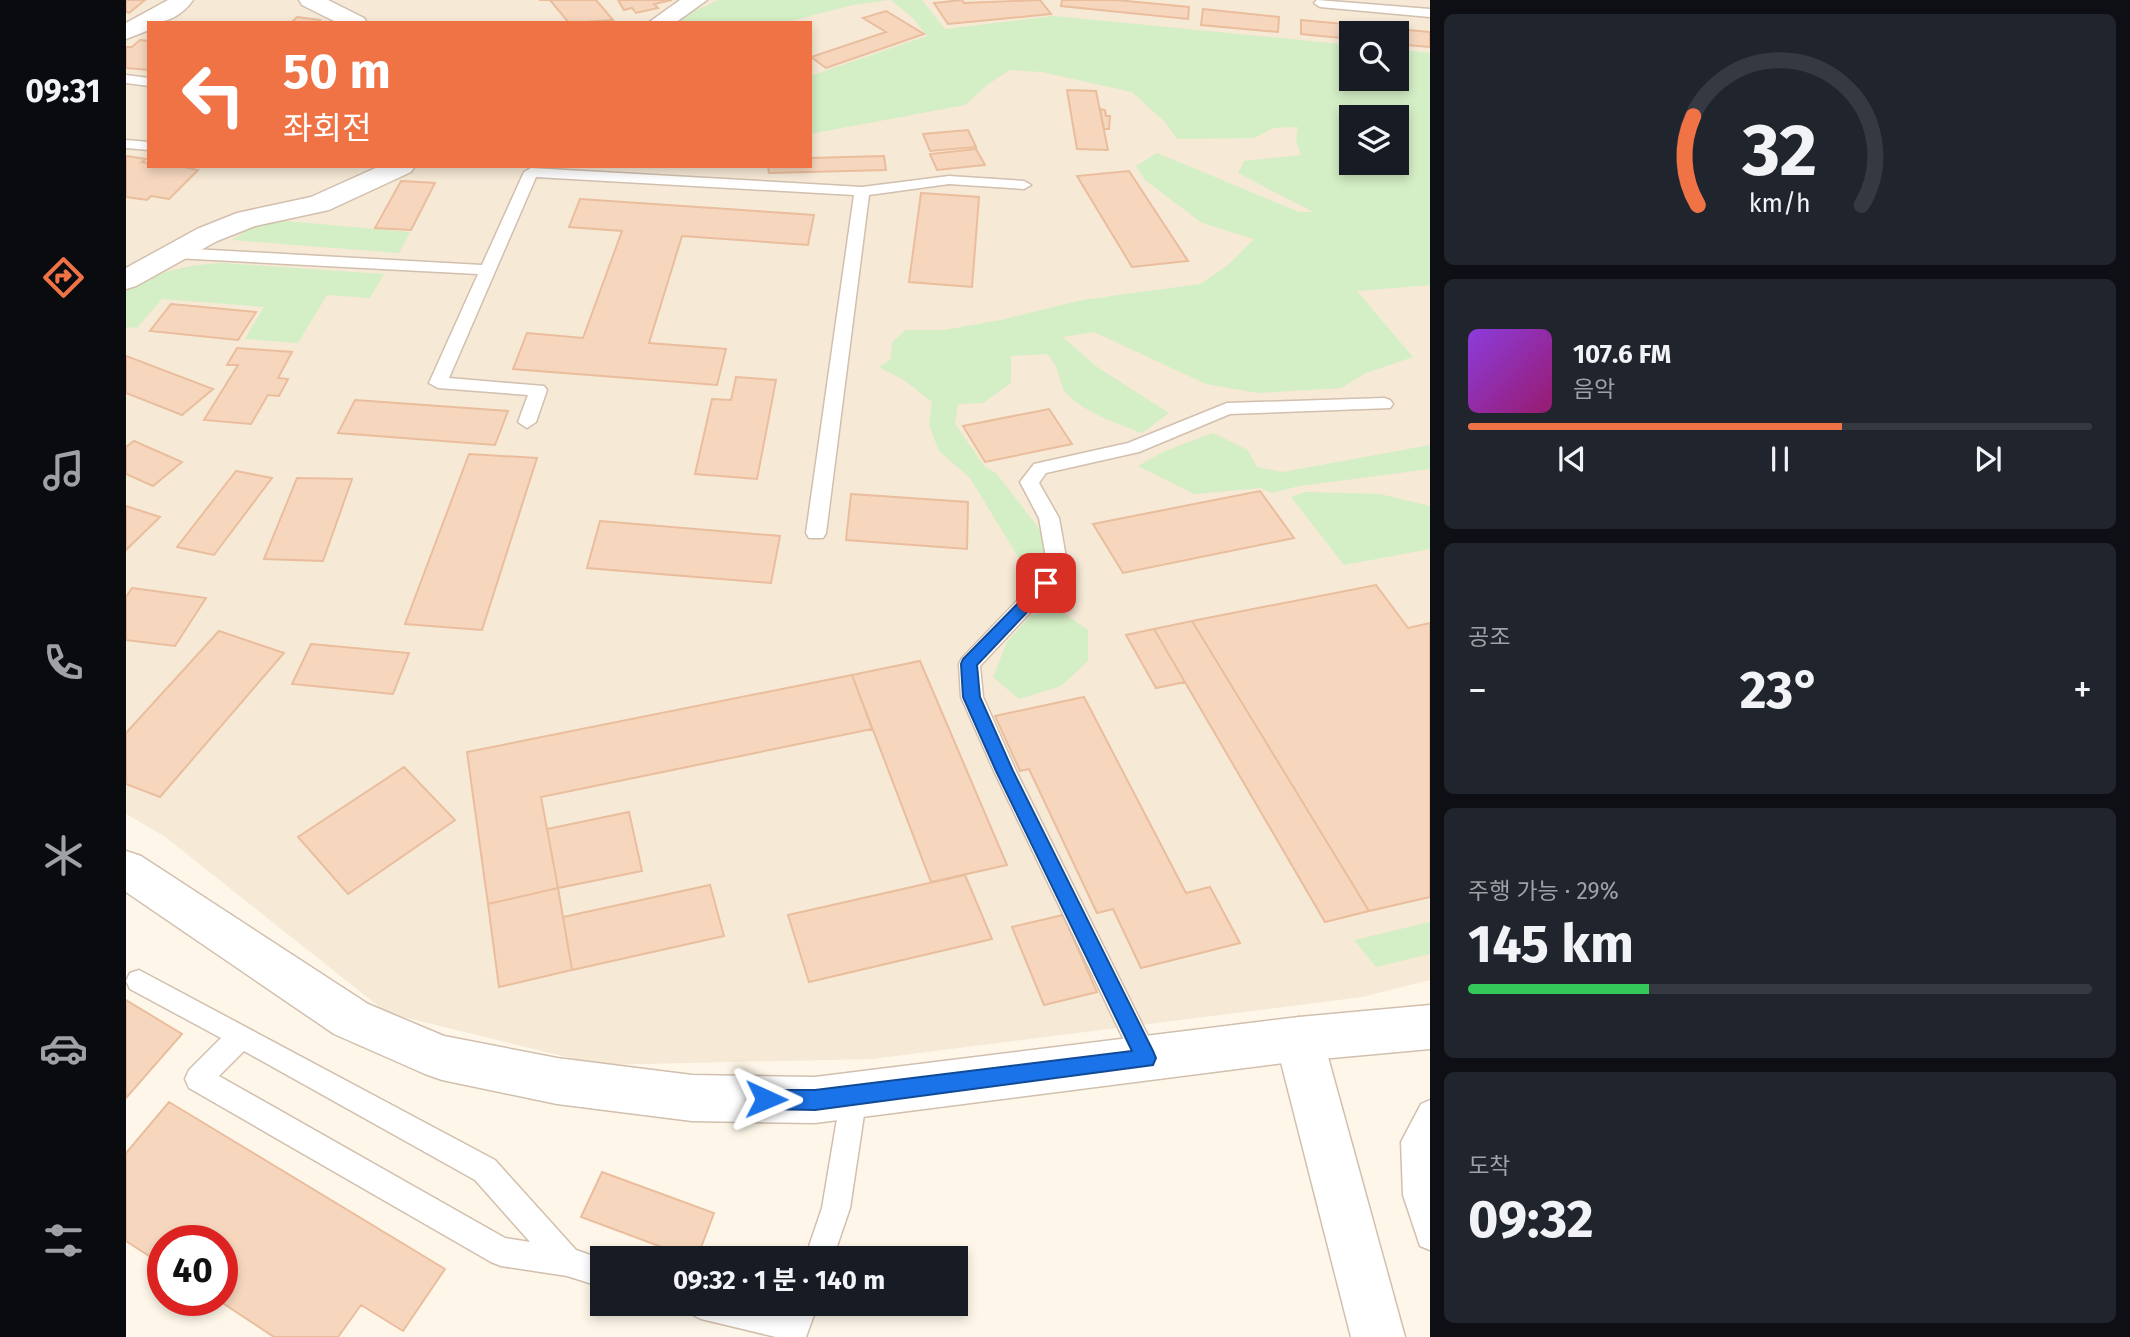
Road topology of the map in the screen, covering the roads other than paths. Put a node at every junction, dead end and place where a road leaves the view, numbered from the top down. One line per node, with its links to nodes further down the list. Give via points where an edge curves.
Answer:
1 (182, 0): 6 (street)
2 (310, 0): 7 (street)
3 (696, 0): 8 (street)
4 (1320, 3): 5 (lane)
5 (1430, 13)
6 (149, 21)
7 (352, 21)
8 (662, 21)
9 (147, 22): 10 (street)
10 (126, 32)
11 (126, 79): 12 (lane)
12 (147, 82)
13 (126, 144): 14 (lane)
14 (147, 146)
15 (398, 168): 18 (street, via 318,204 247,219)
16 (1024, 185): 17 (lane, via 949,180)
17 (862, 191): 19 (lane, via 531,172); 23 (lane)
18 (175, 253): 19 (lane); 20 (street)
19 (488, 270): 22 (lane, via 438,383 538,390)
20 (126, 280)
21 (1384, 404): 29 (lane, via 1227,409 1133,448 1040,468 1029,482 1049,518 1057,563 1046,583 969,664 972,697)
22 (527, 422)
23 (816, 533)
24 (126, 869): 30 (street, via 351,1019 442,1058 556,1081 692,1098 815,1100)
25 (139, 981): 27 (lane)
26 (1430, 1027): 28 (street)
27 (240, 1036): 34 (lane, via 485,1170); 34 (lane, via 198,1079 502,1252)
28 (1298, 1039): 29 (street); 38 (street)
29 (1146, 1058): 30 (street)
30 (854, 1095): 33 (lane, via 836,1208)
31 (1430, 1113): 32 (lane, via 1415,1142 1417,1195)
32 (1430, 1236)
33 (823, 1246)
34 (566, 1262): 35 (lane)
35 (590, 1269)
36 (765, 1316): 37 (lane)
37 (797, 1322)
38 (1378, 1337)

